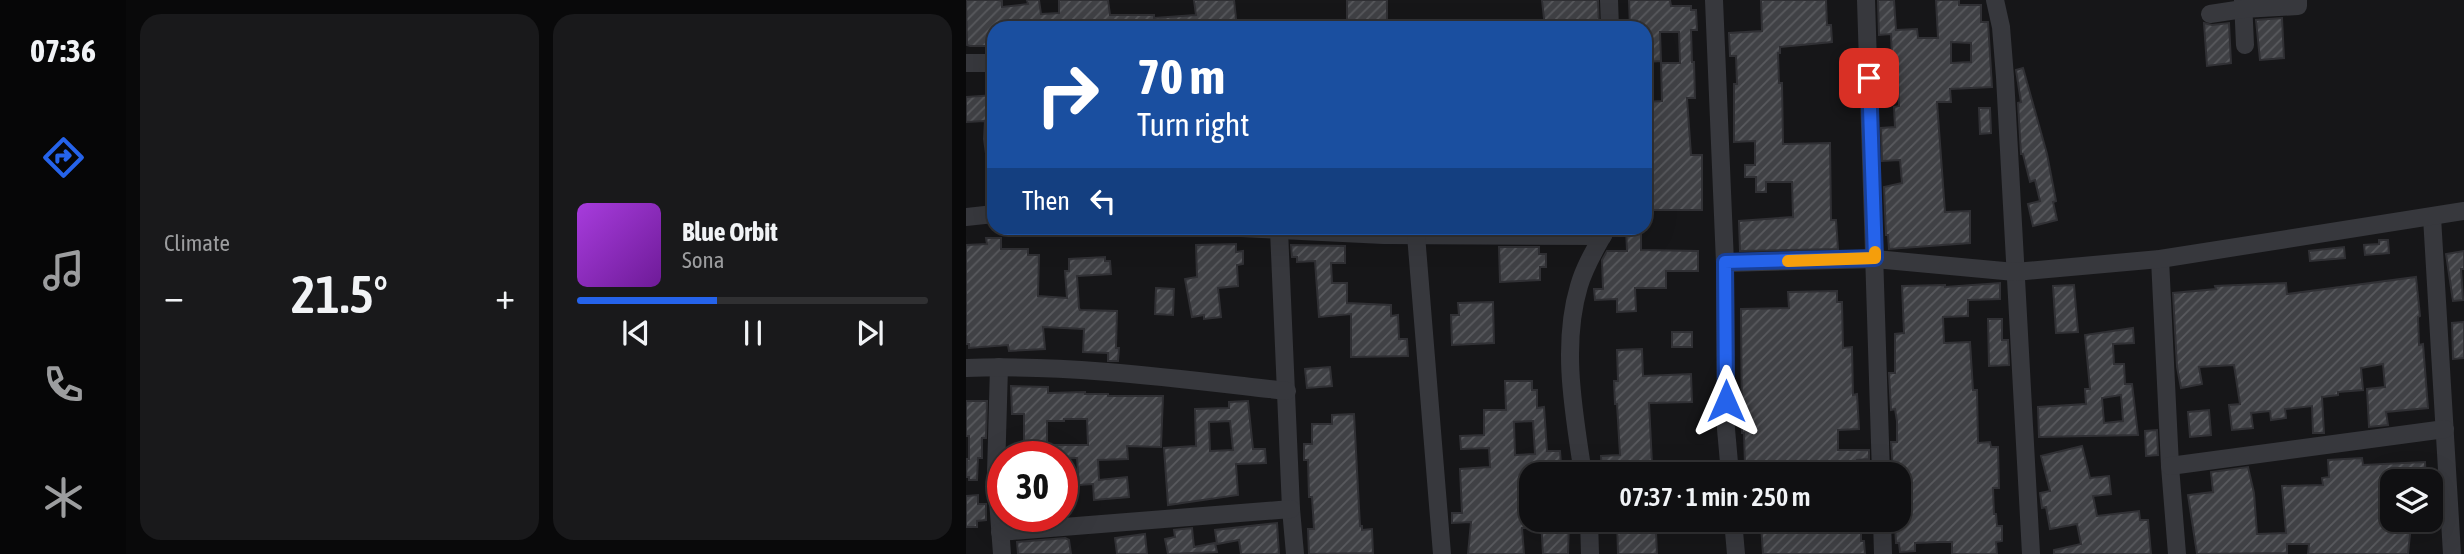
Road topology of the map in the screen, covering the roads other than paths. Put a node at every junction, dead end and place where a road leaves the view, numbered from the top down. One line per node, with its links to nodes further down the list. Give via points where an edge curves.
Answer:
1 (1609, 0): 8 (street)
2 (1714, 0): 21 (street)
3 (1866, 0): 19 (street)
4 (1996, 0): 22 (street)
5 (2298, 0): 6 (street, via 2298,6)
6 (2243, 4): 7 (street); 9 (street)
7 (2210, 14)
8 (1610, 21)
9 (2245, 44)
10 (966, 63): 11 (street)
11 (987, 63)
12 (2464, 211): 15 (street)
13 (987, 215): 14 (street)
14 (966, 217)
15 (2432, 217): 20 (street); 26 (street)
16 (1279, 235): 25 (street)
17 (1416, 235): 40 (street)
18 (1604, 235): 28 (street, via 1580,284 1572,316 1572,392)
19 (1875, 258): 21 (street); 22 (street); 30 (street)
20 (2160, 259): 22 (street); 31 (street)
21 (1725, 262): 29 (street)
22 (2015, 272): 44 (street)
23 (999, 367): 24 (street); 25 (street, via 1124,372); 27 (street)
24 (966, 368)
25 (1287, 391): 32 (street)
26 (2445, 429): 31 (street); 46 (street)
27 (997, 441)
28 (1581, 462)
29 (1729, 462)
30 (1881, 462)
31 (2170, 466): 45 (street)
32 (1291, 509): 33 (street); 39 (street)
33 (1078, 526)
34 (1000, 532): 38 (street)
35 (1589, 532): 41 (street)
36 (1734, 532): 42 (street)
37 (1882, 532): 43 (street)
38 (1002, 554)
39 (1294, 554)
40 (1442, 554)
41 (1590, 554)
42 (1736, 554)
43 (1882, 554)
44 (2031, 554)
45 (2177, 554)
46 (2452, 554)

